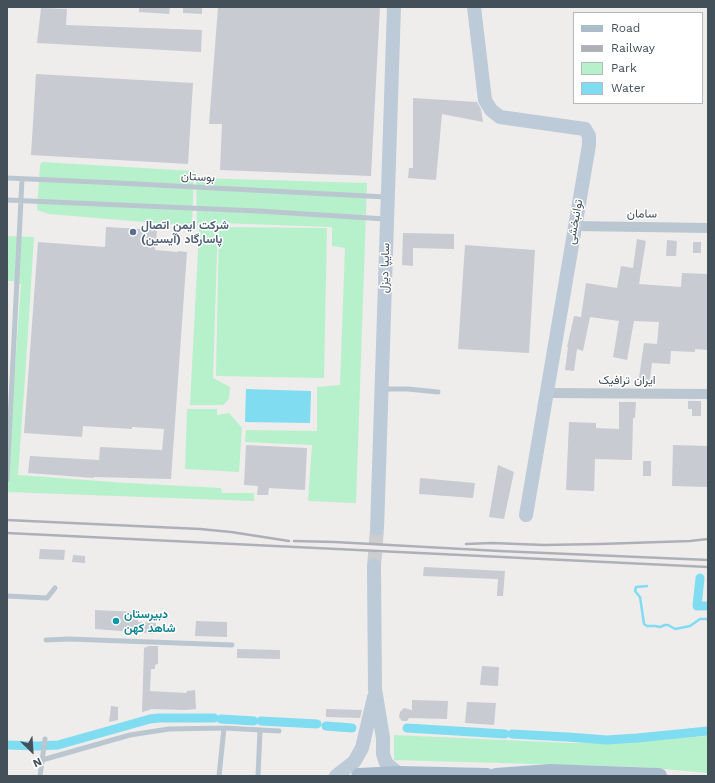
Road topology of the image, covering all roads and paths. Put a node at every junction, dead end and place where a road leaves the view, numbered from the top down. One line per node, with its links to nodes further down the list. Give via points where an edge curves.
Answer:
1 (394, 7): 5 (street, سایپا دیزل)
2 (474, 7): 9 (street, توانبخشی, via 485,100 491,110 500,116 585,129 588,145)
3 (7, 178): 4 (lane, بوستان)
4 (22, 179): 5 (lane, بوستان); 7 (lane)
5 (387, 197): 8 (street, سایپا دیزل)
6 (7, 200): 7 (lane)
7 (21, 201): 8 (lane); 15 (lane)
8 (386, 219): 11 (street, سایپا دیزل)
9 (575, 226): 10 (street, سامان); 13 (street, توانبخشی)
10 (708, 228)
11 (381, 389): 12 (lane); 17 (street, سایپا دیزل)
12 (438, 392)
13 (546, 393): 14 (street, ایران ترافیک); 16 (street, توانبخشی)
14 (708, 394)
15 (7, 480)
16 (526, 515)
17 (377, 529)
18 (374, 566): 23 (street)
19 (55, 588): 20 (lane, via 47,598)
20 (7, 596)
21 (46, 640): 22 (lane)
22 (232, 645)
23 (375, 689): 29 (street, via 383,754 386,763); 33 (street, via 362,748 354,762)
24 (224, 728): 25 (lane); 28 (lane, via 169,729 130,735); 31 (lane)
25 (260, 730): 26 (lane); 32 (lane)
26 (280, 731)
27 (45, 739): 28 (lane)
28 (42, 760): 30 (lane)
29 (399, 774): 34 (main road); 35 (main road)
30 (40, 776)
31 (219, 776)
32 (258, 776)
33 (336, 776)
34 (359, 776)
35 (487, 776)
36 (496, 776): 37 (main road, via 550,772)
37 (659, 776)

